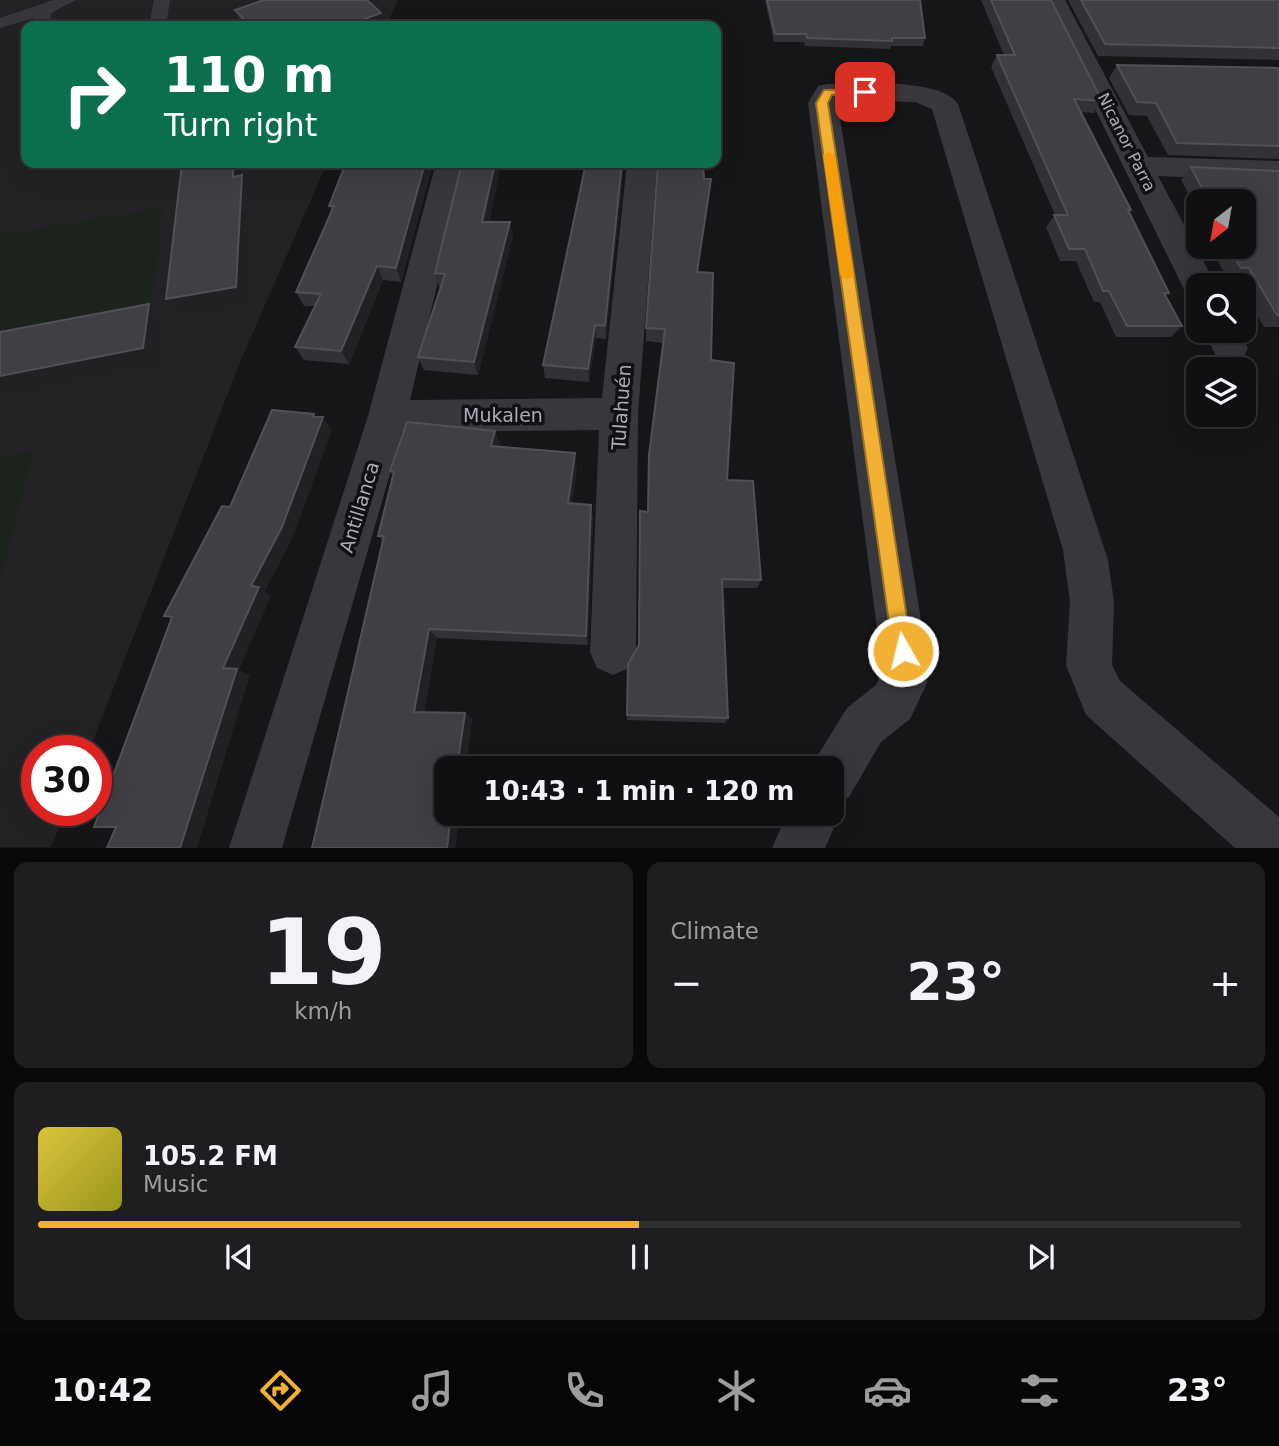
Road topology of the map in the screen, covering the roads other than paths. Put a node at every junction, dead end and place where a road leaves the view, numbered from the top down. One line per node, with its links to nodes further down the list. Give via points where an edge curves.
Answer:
1 (68, 0): 4 (lane)
2 (162, 0): 5 (lane)
3 (1053, 0): 7 (street, Nicanor Parra, via 1102,67)
4 (43, 18): 6 (lane)
5 (159, 21)
6 (0, 23)
7 (1140, 166): 10 (street); 11 (street, Nicanor Parra)
8 (450, 168): 13 (street, Antillanca)
9 (642, 168): 12 (street, Tulahuén)
10 (1279, 171)
11 (1193, 273)
12 (619, 414): 13 (street, Mukalen); 14 (street, Tulahuén)
13 (387, 416): 17 (street, Antillanca)
14 (613, 653)
15 (844, 758): 19 (street, via 864,726 893,702 903,683 903,651 822,103 828,92 919,94 944,104 1089,560 1093,616 1087,653 1091,678 1103,698)
16 (808, 826): 18 (street)
17 (255, 848)
18 (798, 848)
19 (1275, 848)

